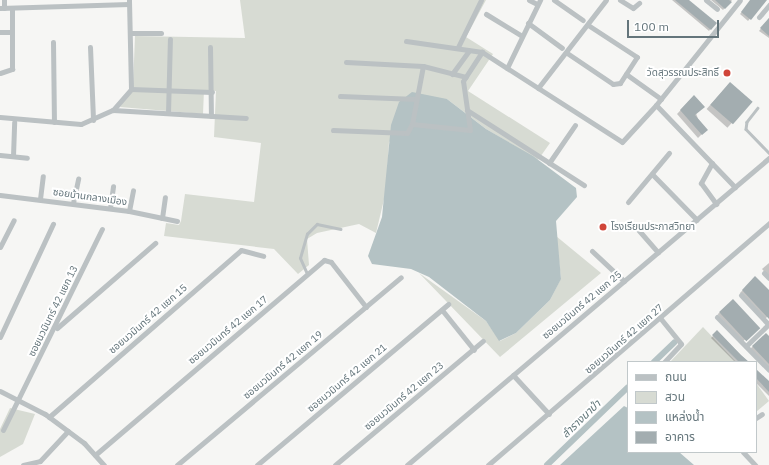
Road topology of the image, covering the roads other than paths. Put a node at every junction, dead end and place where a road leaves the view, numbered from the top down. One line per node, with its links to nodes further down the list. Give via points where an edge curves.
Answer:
1 (4, 0): 15 (street)
2 (50, 0): 14 (street)
3 (481, 0): 33 (street)
4 (529, 0): 11 (street)
5 (554, 0): 20 (street)
6 (606, 0): 22 (street)
7 (620, 0): 12 (street, via 633,8)
8 (706, 0): 17 (street)
9 (740, 0): 51 (street)
10 (129, 2): 14 (street); 25 (street)
11 (538, 2): 21 (street)
12 (639, 3)
13 (769, 5): 19 (street)
14 (50, 7): 16 (street)
15 (2, 8): 16 (street)
16 (12, 8): 24 (street)
17 (717, 9)
18 (486, 14): 27 (street)
19 (759, 17)
20 (584, 20)
21 (528, 23): 27 (street); 34 (street)
22 (588, 25): 37 (street); 43 (street, via 637,57)
23 (0, 32): 24 (street)
24 (12, 32): 41 (street, via 12,69)
25 (132, 33): 26 (street); 47 (street)
26 (161, 33)
27 (522, 36): 40 (street)
28 (170, 39): 45 (street)
29 (406, 41): 33 (street)
30 (53, 42): 62 (street)
31 (90, 47): 60 (street)
32 (210, 47): 48 (street)
33 (458, 47): 35 (street)
34 (562, 48)
35 (469, 51): 36 (street); 42 (street)
36 (482, 52): 40 (street); 44 (street)
37 (567, 53): 43 (street, via 613,84 618,84); 46 (street)
38 (346, 62): 39 (street)
39 (423, 66): 42 (street); 50 (street)
40 (507, 68): 46 (street)
41 (0, 73)
42 (452, 74): 44 (street)
43 (626, 74): 51 (street)
44 (466, 77): 55 (street)
45 (171, 88): 47 (street); 48 (street); 56 (street)
46 (538, 88): 52 (street, via 622,142)
47 (130, 89): 54 (street)
48 (212, 92): 57 (street)
49 (340, 96): 50 (street)
50 (416, 99): 63 (street)
51 (661, 99): 52 (street)
52 (656, 105): 73 (street)
53 (758, 108): 66 (lane, via 746,129)
54 (113, 110): 56 (street); 60 (street)
55 (467, 110): 63 (street, via 470,130); 72 (street)
56 (168, 113): 57 (street)
57 (211, 116): 59 (street)
58 (0, 117): 62 (street)
59 (246, 118)
60 (93, 120): 62 (street, via 81,124)
61 (14, 122): 69 (street)
62 (54, 122)
63 (412, 124): 65 (street, via 407,132)
64 (576, 126): 72 (street)
65 (333, 130)
66 (769, 153)
67 (669, 154): 74 (street)
68 (0, 155): 69 (street)
69 (13, 156): 70 (street)
70 (27, 158)
71 (769, 158): 79 (street, ซอยนวมินทร์ 42 แยก 25)
72 (549, 163): 77 (street)
73 (712, 163): 79 (street); 86 (street, via 701,183)
74 (652, 174): 84 (street); 91 (street)
75 (43, 176): 83 (street)
76 (78, 179): 85 (street)
77 (584, 185)
78 (113, 186): 87 (street)
79 (735, 187): 86 (street, ซอยนวมินทร์ 42 แยก 25)
80 (133, 190): 88 (street)
81 (0, 195): 83 (street, ซอยบ้านกลางเมือง)
82 (165, 196): 89 (street)
83 (40, 199): 85 (street, ซอยบ้านกลางเมือง)
84 (628, 202)
85 (73, 203): 87 (street, ซอยบ้านกลางเมือง)
86 (716, 204): 91 (street, ซอยนวมินทร์ 42 แยก 25)
87 (110, 208): 88 (street, ซอยบ้านกลางเมือง)
88 (129, 211): 89 (street, ซอยบ้านกลางเมือง)
89 (162, 218): 92 (street, ซอยบ้านกลางเมือง)
90 (14, 220): 99 (street)
91 (696, 220): 101 (street, ซอยนวมินทร์ 42 แยก 25)
92 (177, 222)
93 (769, 223): 113 (street, ซอยนวมินทร์ 42 แยก 27)
94 (53, 224): 116 (street)
95 (635, 226): 101 (street)
96 (102, 229): 115 (street, ซอยนวมินทร์ 42 แยก 13)
97 (340, 229): 104 (lane, via 317,224 307,234 300,258)
98 (155, 243): 115 (street)
99 (0, 247)
100 (592, 251): 107 (street)
101 (658, 252): 107 (street, ซอยนวมินทร์ 42 แยก 25)
102 (263, 256): 127 (street, ซอยนวมินทร์ 42 แยก 15, via 241,250)
103 (764, 273): 106 (street)
104 (308, 274): 110 (street, ซอยนวมินทร์ 42 แยก 17, via 329,260); 132 (street, ซอยนวมินทร์ 42 แยก 17)
105 (400, 277): 110 (street, ซอยนวมินทร์ 42 แยก 19)
106 (769, 278)
107 (624, 281): 122 (street, ซอยนวมินทร์ 42 แยก 25)
108 (741, 295): 114 (street)
109 (448, 304): 111 (street, ซอยนวมินทร์ 42 แยก 21)
110 (366, 307): 135 (street, ซอยนวมินทร์ 42 แยก 19)
111 (442, 310): 119 (street); 136 (street, ซอยนวมินทร์ 42 แยก 21)
112 (717, 317): 118 (street)
113 (661, 319): 120 (street, via 681,344); 125 (street, ซอยนวมินทร์ 42 แยก 27)
114 (769, 324): 118 (street)
115 (55, 330): 124 (street, ซอยนวมินทร์ 42 แยก 13)
116 (0, 337)
117 (484, 341): 119 (street, ซอยนวมินทร์ 42 แยก 23)
118 (746, 346): 121 (street)
119 (474, 350): 137 (street, ซอยนวมินทร์ 42 แยก 23)
120 (665, 361)
121 (769, 370)
122 (513, 375): 125 (street); 138 (street, ซอยนวมินทร์ 42 แยก 25)
123 (0, 391): 124 (street)
124 (18, 400): 127 (street); 129 (street, ซอยนวมินทร์ 42 แยก 13)
125 (549, 414): 139 (street, ซอยนวมินทร์ 42 แยก 27)
126 (762, 414): 128 (street)
127 (49, 417): 130 (street)
128 (757, 417)
129 (3, 430)
130 (68, 431): 132 (street); 133 (street, via 40,461)
131 (744, 453): 140 (street)
132 (95, 455): 134 (street)
133 (23, 465)
134 (104, 465)
135 (177, 465)
136 (257, 465)
137 (335, 465)
138 (407, 465)
139 (488, 465)
140 (755, 465)

